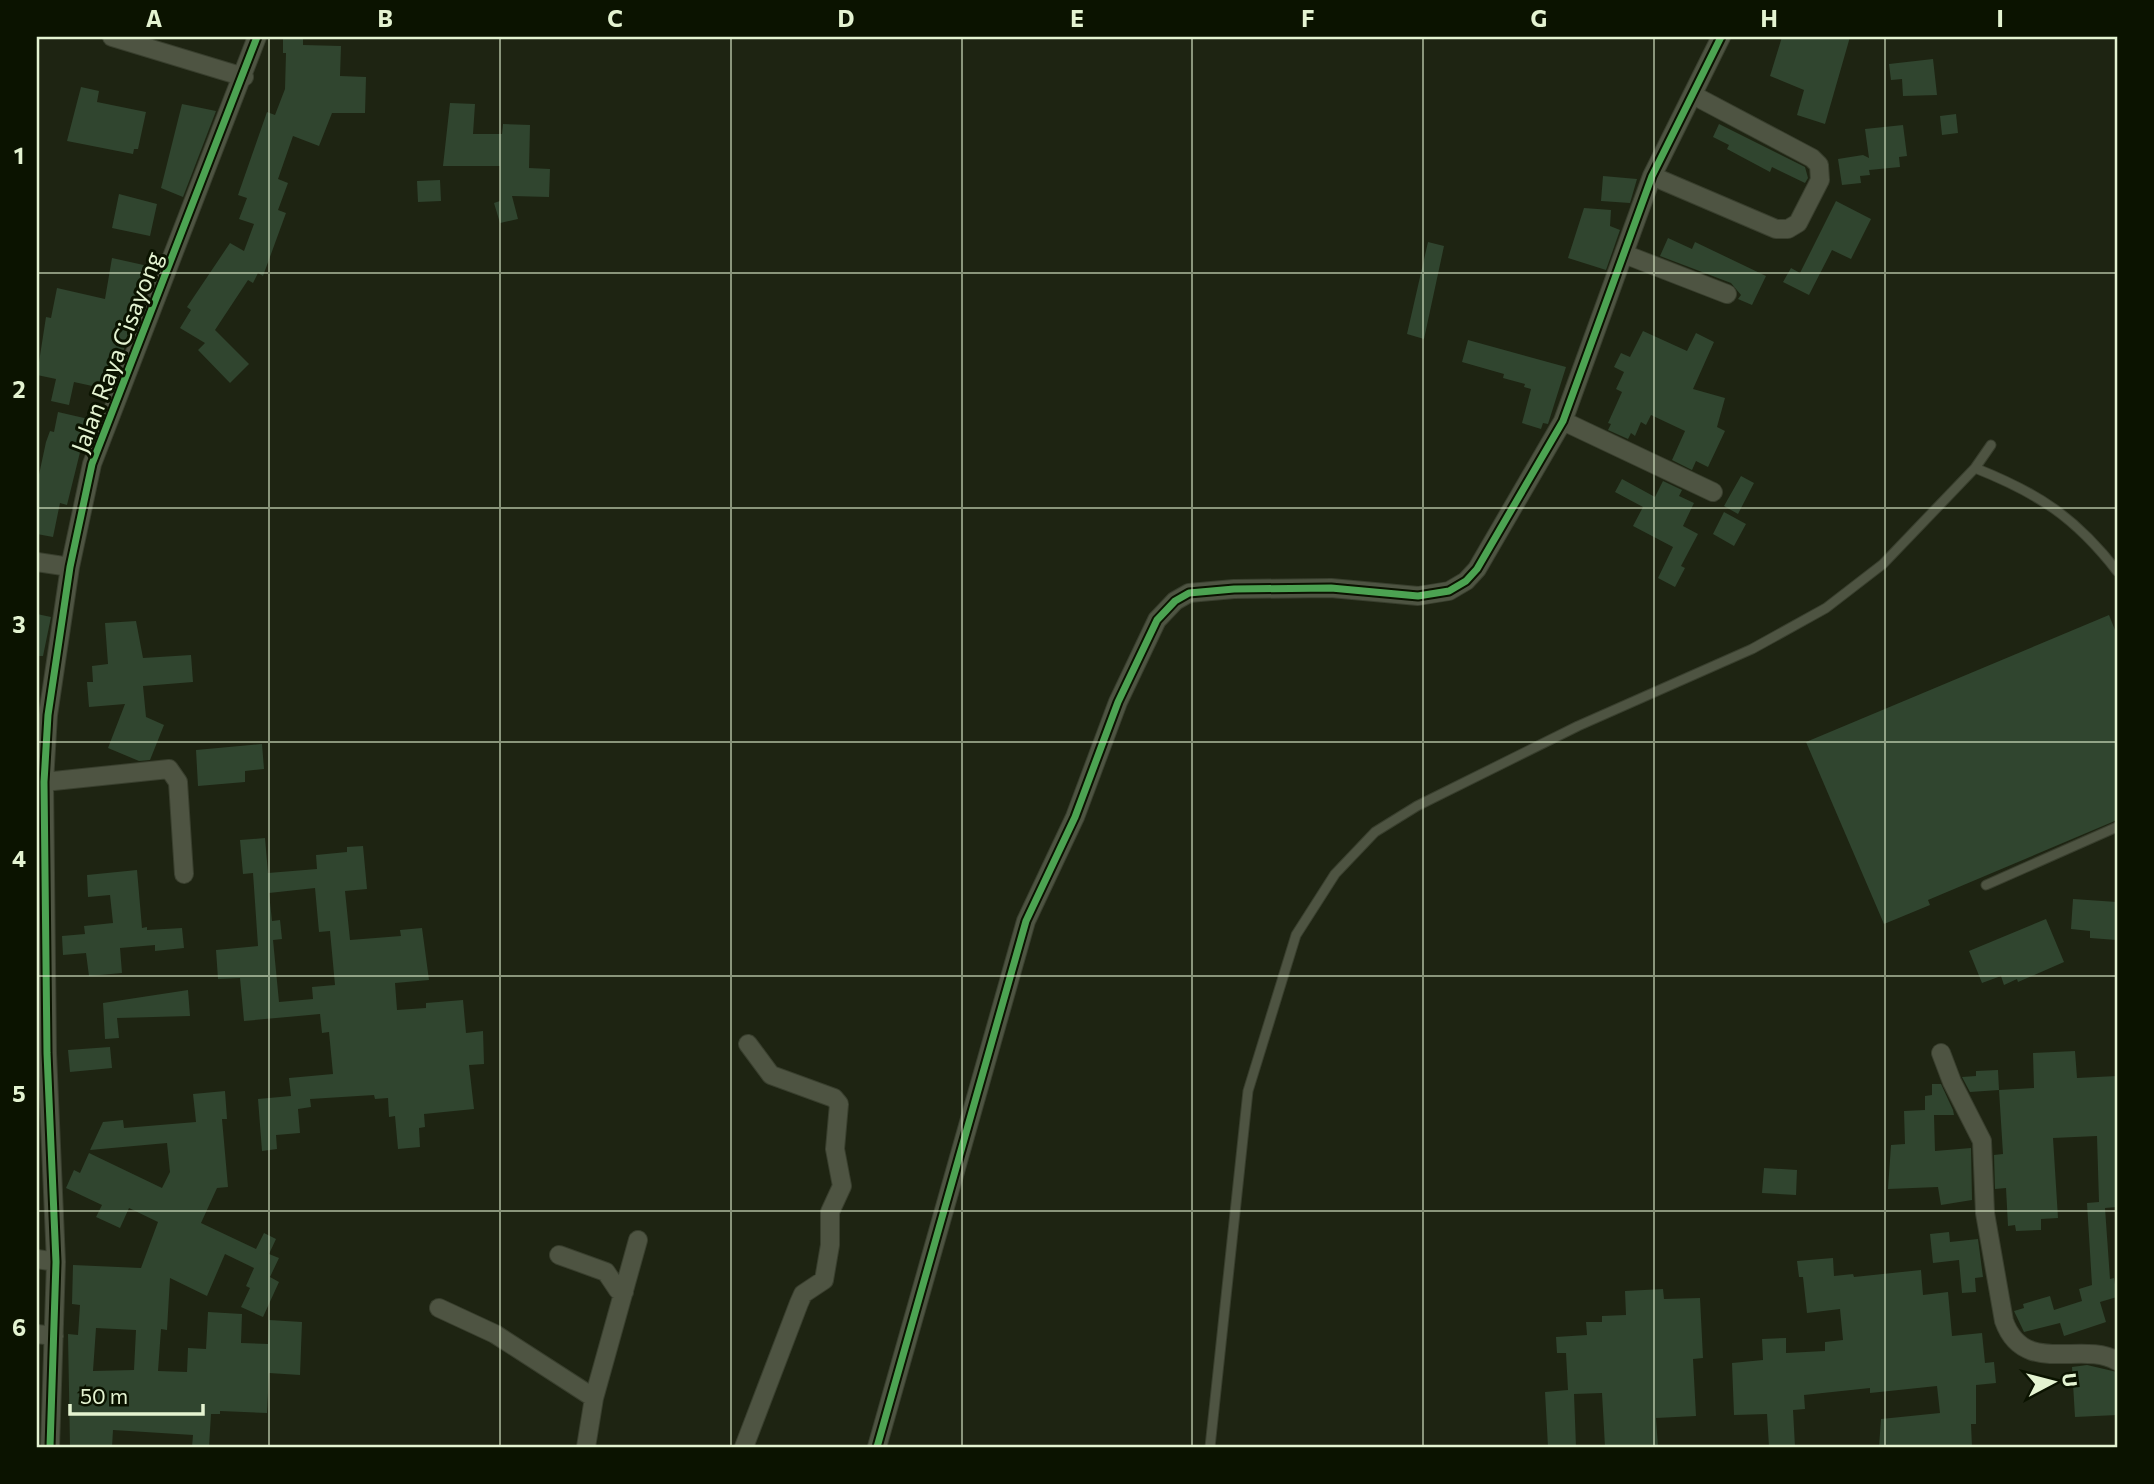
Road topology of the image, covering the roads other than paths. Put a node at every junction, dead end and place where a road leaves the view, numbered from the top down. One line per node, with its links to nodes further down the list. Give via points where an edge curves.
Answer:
1 (112, 37): 4 (street)
2 (257, 37): 4 (street, Jalan Raya Cisayong)
3 (1721, 37): 5 (street)
4 (244, 77): 14 (street, Jalan Raya Cisayong, via 92,464)
5 (1693, 95): 6 (street); 6 (street, via 1812,158 1819,165 1821,180 1798,223 1776,229)
6 (1652, 176): 7 (street)
7 (1624, 254): 8 (street); 9 (street)
8 (1727, 294)
9 (1563, 421): 12 (street); 35 (street, via 1477,569 1450,591 1418,596 1331,589 1189,593 1157,620 1026,921)
10 (1991, 445): 11 (lane)
11 (1975, 468): 15 (lane, via 2024,488 2067,515); 36 (lane, via 1883,564 1826,608 1752,649 1578,726 1417,806 1375,832 1335,874 1296,934 1248,1091)
12 (1713, 492)
13 (37, 562): 14 (street)
14 (70, 568): 16 (street, Jalan Raya Cisayong, via 48,715)
15 (2117, 571)
16 (44, 782): 18 (street, via 169,769 178,782); 20 (street, Jalan Raya Cisayong)
17 (2117, 827): 19 (lane)
18 (184, 874)
19 (1986, 885)
20 (41, 906): 26 (street, Jalan Raya Cisayong)
21 (748, 1044): 34 (street, via 771,1075 834,1098 839,1104 835,1149 842,1186 830,1212 824,1280 803,1294)
22 (1941, 1053): 30 (street, via 1982,1140 1985,1213 2010,1338 2038,1352)
23 (638, 1240): 27 (street)
24 (559, 1255): 27 (street, via 606,1272)
25 (37, 1259): 26 (street)
26 (56, 1262): 29 (street, Jalan Raya Cisayong)
27 (624, 1292): 31 (street)
28 (439, 1308): 31 (street, via 495,1334)
29 (46, 1335): 32 (street, Jalan Raya Cisayong)
30 (2117, 1361)
31 (594, 1398): 33 (street)
32 (50, 1447)
33 (586, 1447)
34 (744, 1447)
35 (877, 1447)
36 (1210, 1447)

